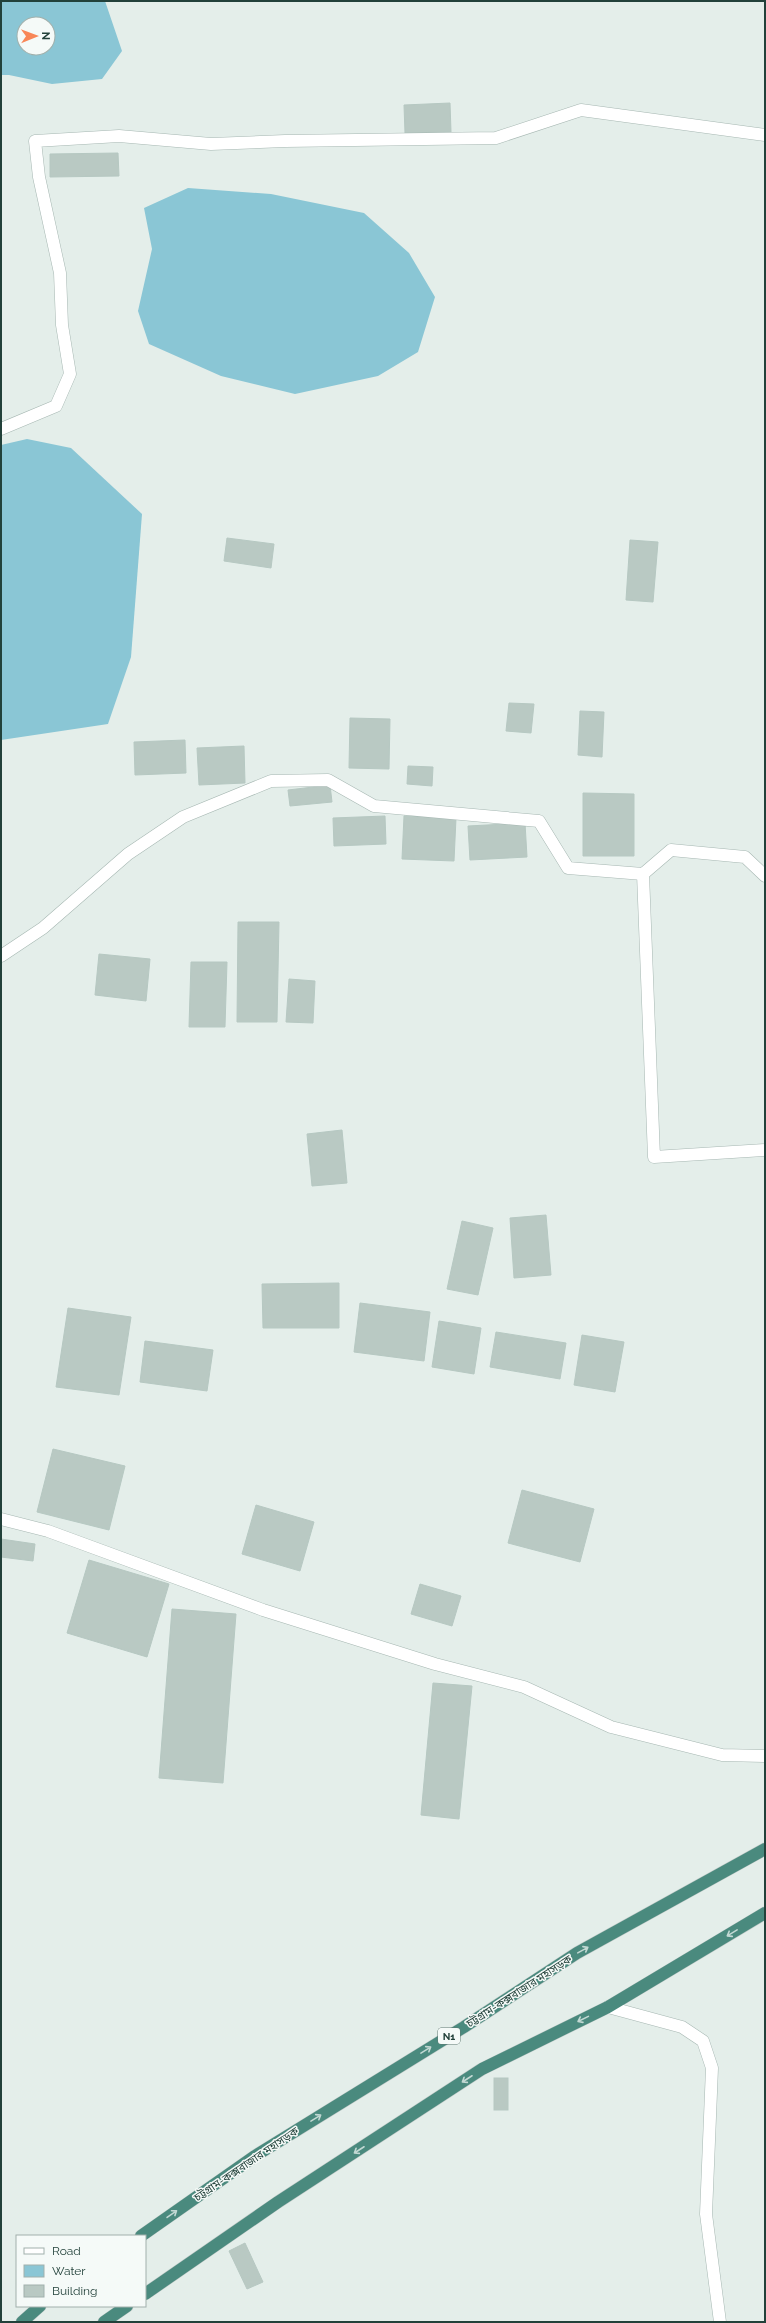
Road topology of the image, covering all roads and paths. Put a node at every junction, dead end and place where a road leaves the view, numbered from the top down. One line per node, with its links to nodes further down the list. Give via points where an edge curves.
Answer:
1 (765, 135): 2 (street, via 581,110 496,138 211,144 119,136 35,141 39,177 60,273 62,325 70,374 56,406)
2 (1, 429)
3 (643, 874): 4 (street, via 671,850 745,857); 5 (street, via 568,868 539,821 374,806 328,780 271,781 183,818 128,854 43,928); 6 (street, via 654,1157)
4 (765, 876)
5 (1, 956)
6 (765, 1150)
7 (1, 1519): 8 (street, via 48,1531 263,1610 435,1664 524,1687 611,1727 722,1755)
8 (765, 1756)
9 (765, 1849): 12 (highway, চট্টগ্রাম-কক্সবাজার মহাসড়ক / N1, one-way to 9, via 255,2156 464,2027 577,1953)
10 (765, 1913): 11 (highway, one-way to 11)
11 (608, 2007): 13 (highway, one-way to 13, via 482,2069 278,2202); 18 (street, via 682,2027 703,2041 712,2068 706,2214)
12 (141, 2235)
13 (146, 2293)
14 (39, 2307): 16 (highway)
15 (126, 2307): 17 (highway)
16 (22, 2322)
17 (104, 2322)
18 (720, 2322)

